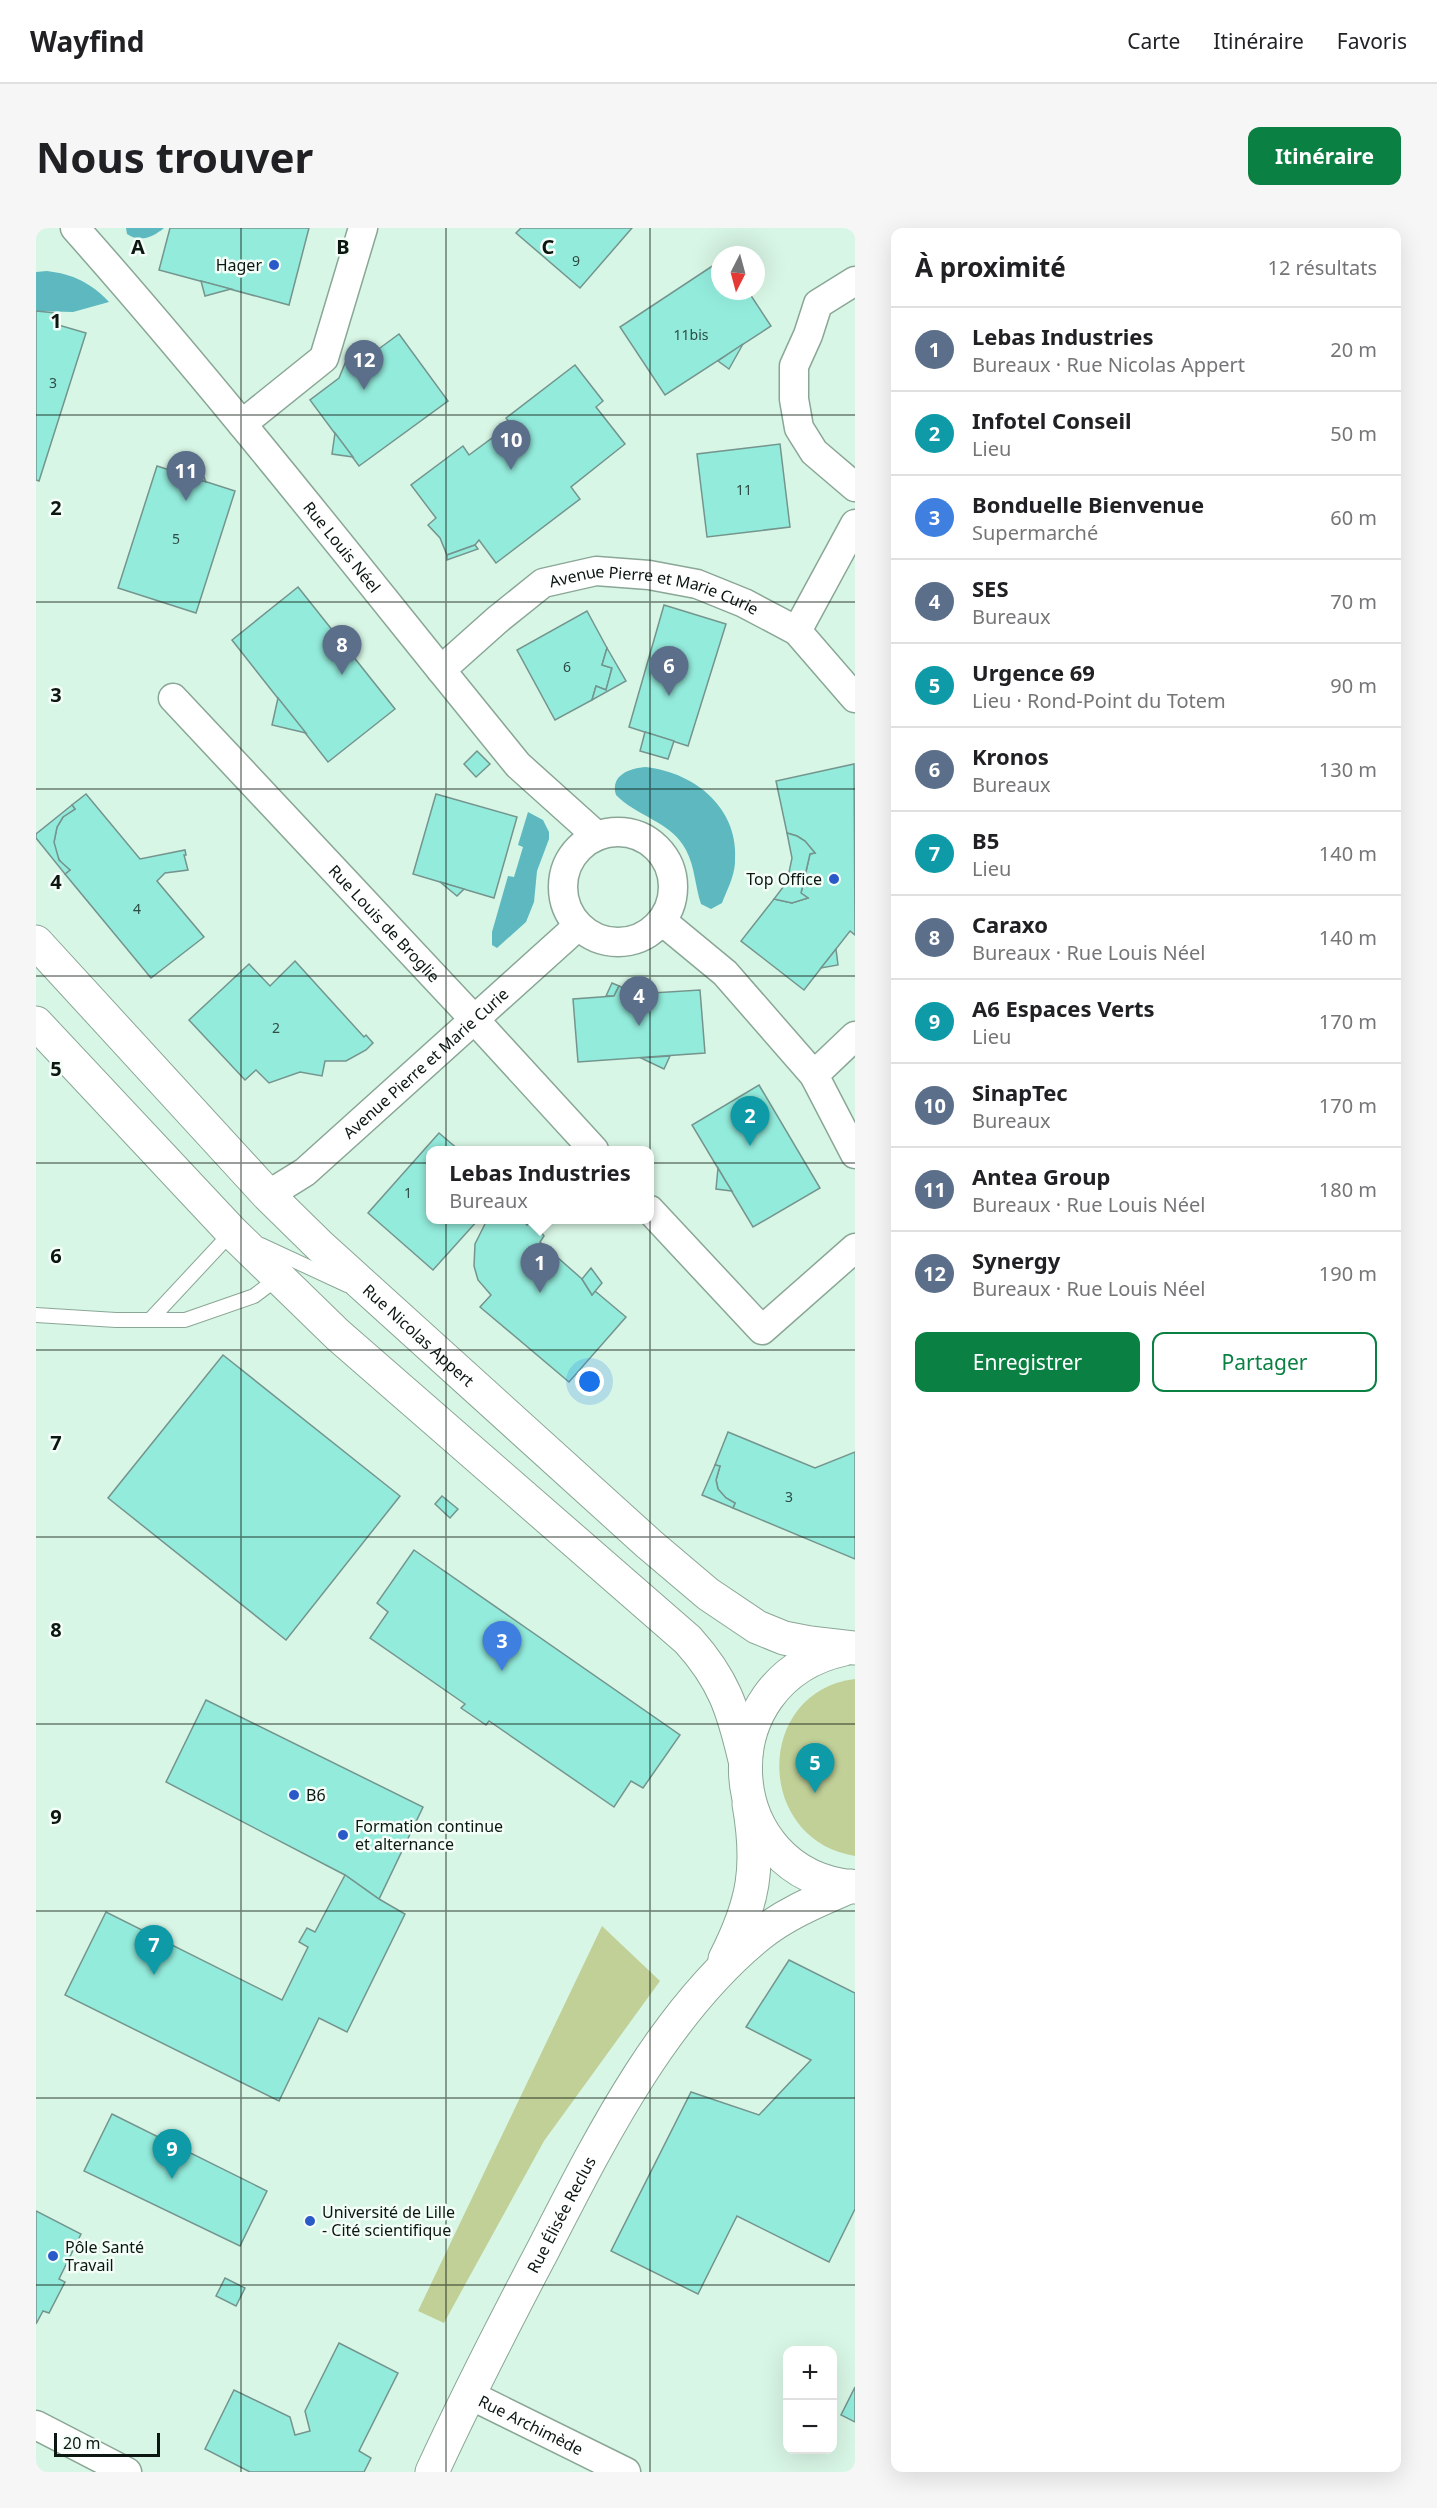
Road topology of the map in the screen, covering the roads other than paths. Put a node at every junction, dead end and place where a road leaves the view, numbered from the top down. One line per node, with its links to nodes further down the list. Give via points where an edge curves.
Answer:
1 (75, 228): 4 (street, Rue Louis Néel)
2 (363, 228): 4 (street, via 324,358)
3 (855, 281): 5 (street, via 818,304 794,366 794,399 799,428 814,452)
4 (242, 423): 8 (street, Rue Louis Néel)
5 (855, 487)
6 (855, 524): 7 (street)
7 (797, 631): 8 (street, Avenue Pierre et Marie Curie, via 697,584 650,574 596,571 543,583); 10 (street, Avenue Pierre et Marie Curie)
8 (441, 670): 11 (street, via 518,765)
9 (173, 698): 15 (street, Rue Louis de Broglie)
10 (855, 698)
11 (597, 836): 12 (street, via 614,832 632,834 649,841 662,854 671,870 674,888 671,906); 13 (street, via 570,859 564,876 568,912)
12 (662, 921): 13 (street, via 648,934 621,942 594,937); 18 (street, via 725,973)
13 (579, 926): 15 (street, Avenue Pierre et Marie Curie)
14 (36, 942): 21 (main road, Rue Nicolas Appert)
15 (473, 1018): 19 (street, Rue Louis de Broglie); 21 (street, Avenue Pierre et Marie Curie, via 305,1172)
16 (36, 1023): 23 (main road)
17 (855, 1036): 18 (street)
18 (814, 1075): 20 (street)
19 (590, 1146)
20 (855, 1154)
21 (268, 1195): 26 (main road, Rue Nicolas Appert)
22 (654, 1214): 24 (street, via 762,1330)
23 (231, 1231): 25 (main road); 26 (lane); 28 (lane)
24 (855, 1248)
25 (278, 1278): 28 (lane, via 254,1296 185,1320); 30 (main road, via 338,1335 688,1640 720,1682 730,1705)
26 (381, 1301): 29 (main road, Rue Nicolas Appert, via 649,1544 731,1611 784,1638)
27 (36, 1315): 28 (lane)
28 (150, 1320)
29 (855, 1648): 30 (main road, via 818,1657 784,1678 760,1709 749,1734)
30 (746, 1775): 31 (main road, via 751,1805 764,1832 783,1855 807,1873); 32 (main road, Rue Élisée Reclus, via 755,1835 752,1891 738,1934)
31 (853, 1886): 32 (main road, Rue Élisée Reclus, via 782,1919)
32 (717, 1974): 33 (main road, Rue Élisée Reclus, via 655,2053 603,2135)
33 (468, 2394): 36 (main road, Rue Élisée Reclus); 37 (street, Rue Archimède)
34 (36, 2425): 35 (street)
35 (127, 2472)
36 (432, 2472)
37 (626, 2472)

